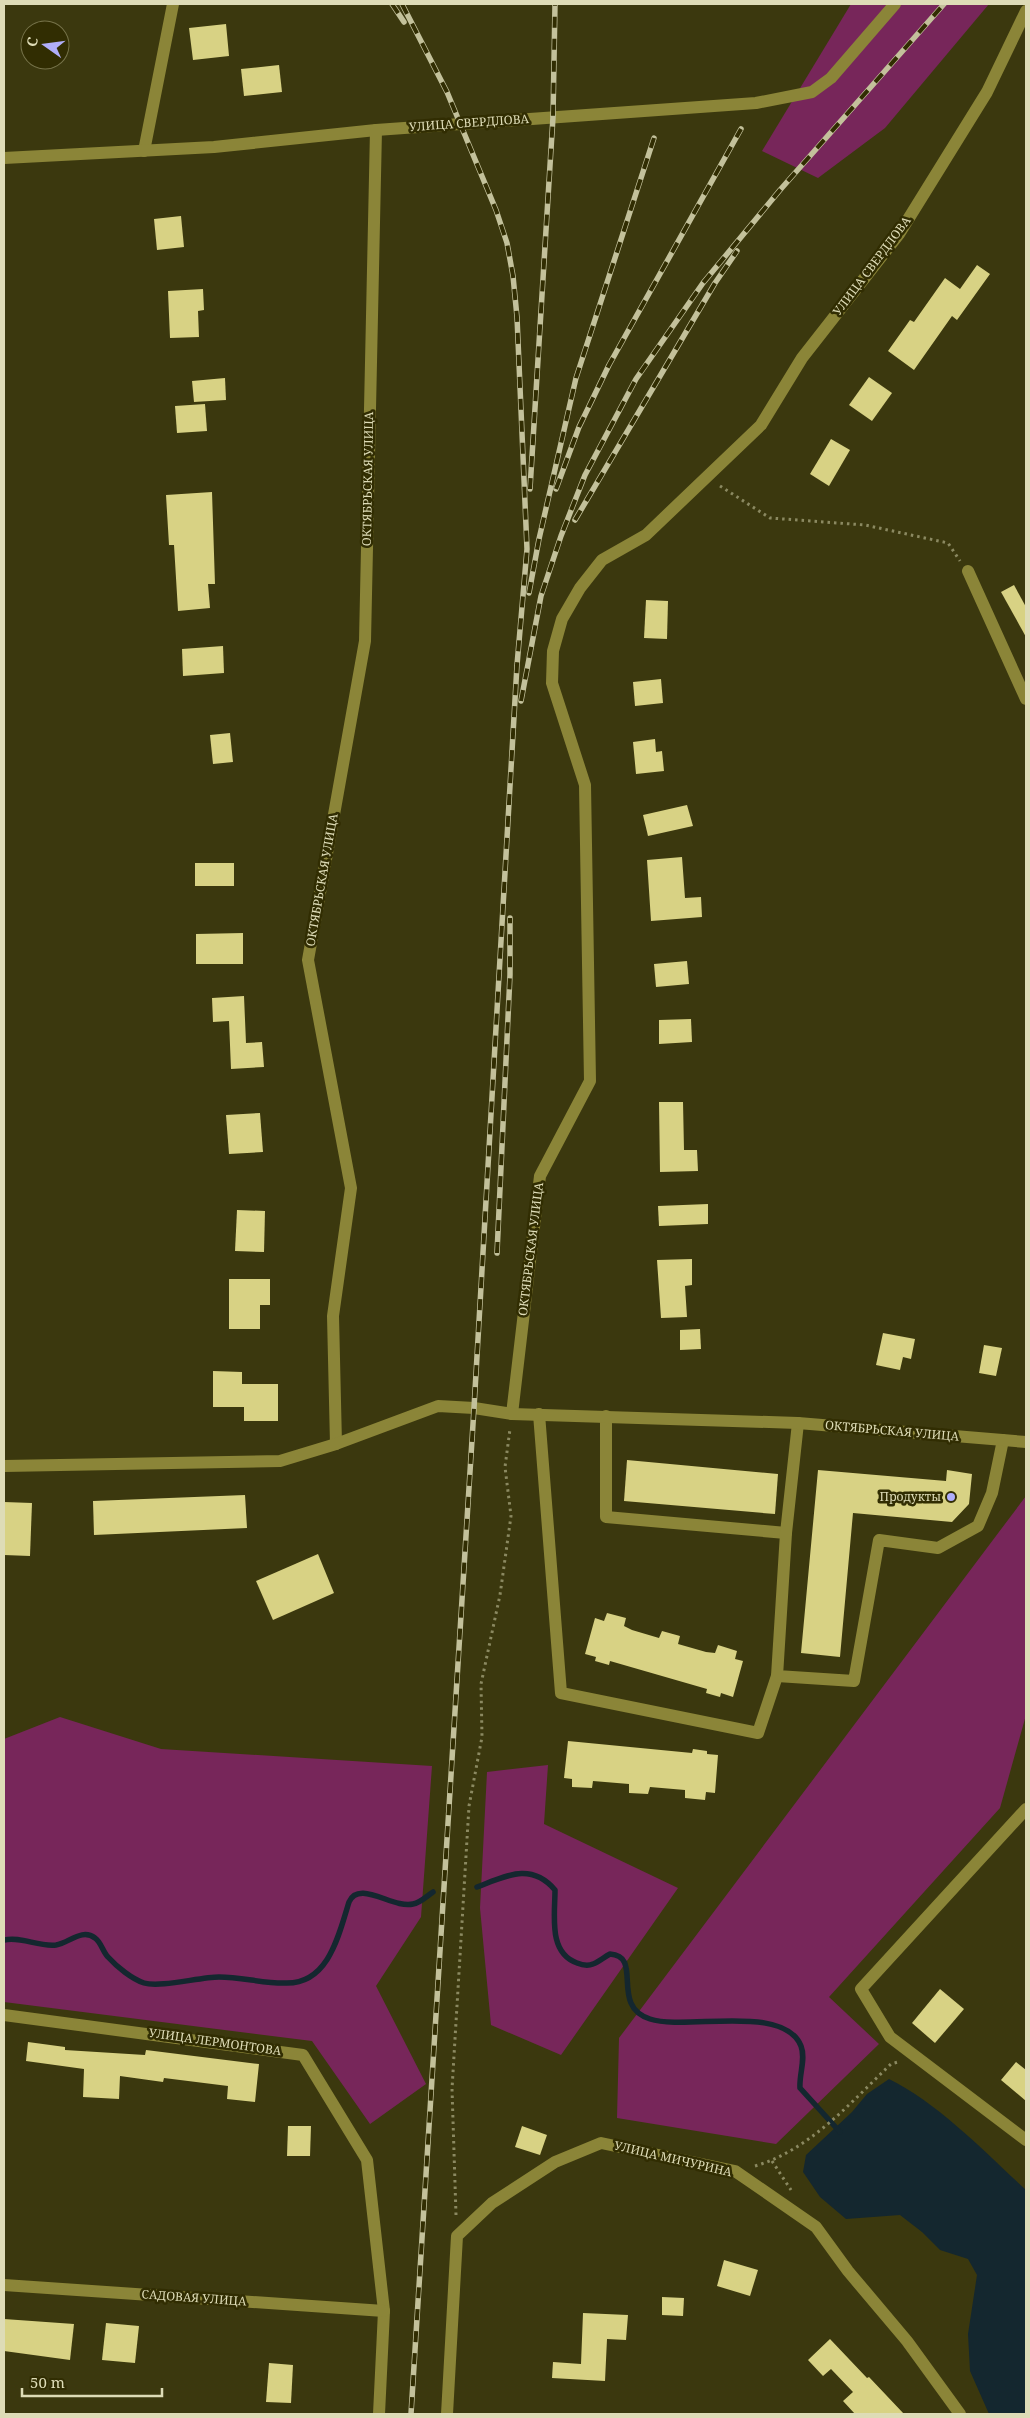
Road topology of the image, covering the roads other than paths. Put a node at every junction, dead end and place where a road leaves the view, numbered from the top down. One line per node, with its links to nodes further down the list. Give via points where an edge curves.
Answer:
1 (173, 4): 5 (street)
2 (895, 4): 4 (street, УЛИЦА СВЕРДЛОВА, via 831,78 812,92 756,103)
3 (1026, 11): 7 (street, УЛИЦА СВЕРДЛОВА, via 987,92 899,234 802,358 761,425)
4 (376, 130): 5 (street, УЛИЦА СВЕРДЛОВА); 16 (street, ОКТЯБРЬСКАЯ УЛИЦА, via 365,640 308,960 351,1188 333,1316)
5 (144, 151): 6 (street, УЛИЦА СВЕРДЛОВА)
6 (4, 158)
7 (705, 476): 10 (street, ОКТЯБРЬСКАЯ УЛИЦА, via 646,536 602,560 562,619 553,651 552,683 585,785 590,1081 540,1176)
8 (968, 571): 9 (street)
9 (1026, 699)
10 (512, 1414): 11 (street, ОКТЯБРЬСКАЯ УЛИЦА); 16 (street, ОКТЯБРЬСКАЯ УЛИЦА, via 438,1406)
11 (539, 1414): 12 (street, ОКТЯБРЬСКАЯ УЛИЦА); 19 (street, via 561,1694 758,1733)
12 (606, 1416): 13 (street, ОКТЯБРЬСКАЯ УЛИЦА); 18 (street, via 606,1517)
13 (798, 1423): 14 (street, ОКТЯБРЬСКАЯ УЛИЦА); 18 (street)
14 (1003, 1440): 15 (street, ОКТЯБРЬСКАЯ УЛИЦА); 19 (street, via 992,1493 978,1526 938,1548 879,1540 854,1681)
15 (1026, 1442)
16 (336, 1444): 17 (street, via 280,1461)
17 (4, 1466)
18 (786, 1533): 19 (street)
19 (777, 1676)
20 (1026, 1809): 22 (street, via 861,1989 890,2037)
21 (4, 2015): 24 (street, УЛИЦА ЛЕРМОНТОВА, via 303,2055 367,2160)
22 (1026, 2140)
23 (4, 2285): 24 (street, САДОВАЯ УЛИЦА)
24 (384, 2311): 25 (street)
25 (379, 2414)
26 (447, 2414): 27 (street, УЛИЦА МИЧУРИНА, via 457,2236 492,2203 555,2162 601,2143 735,2171 816,2227 848,2271 908,2341)
27 (960, 2414)

